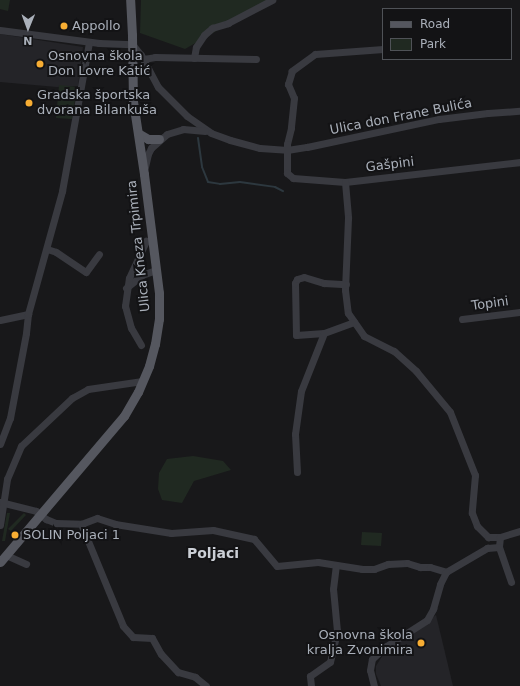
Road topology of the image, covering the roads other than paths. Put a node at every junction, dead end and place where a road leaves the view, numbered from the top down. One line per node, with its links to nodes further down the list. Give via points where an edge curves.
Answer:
1 (130, 0): 5 (main road, Ulica Kneza Trpimira)
2 (272, 0): 7 (street, via 228,23 212,28 196,47)
3 (0, 30): 4 (street)
4 (89, 42): 5 (street); 19 (street, via 62,191)
5 (132, 44): 8 (street, Ulica don Frane Bulića); 12 (main road, Ulica Kneza Trpimira, via 133,101)
6 (382, 49): 14 (street, via 315,54 292,71 288,84 294,98)
7 (194, 58): 8 (street); 9 (street)
8 (142, 59): 11 (street, Ulica don Frane Bulića, via 164,93 187,116)
9 (256, 59)
10 (520, 111): 14 (street, Ulica don Frane Bulića, via 439,119)
11 (209, 132): 13 (street, Ulica don Frane Bulića, via 178,130); 14 (street, Ulica don Frane Bulića, via 260,148)
12 (138, 133): 13 (main road, via 148,139); 16 (main road, Ulica Kneza Trpimira)
13 (159, 139): 16 (street, Ulica don Frane Bulića, via 148,154)
14 (287, 150): 17 (street, Gašpini, via 287,173 293,178)
15 (520, 162): 17 (street, Gašpini)
16 (144, 174): 21 (main road, Ulica Kneza Trpimira)
17 (345, 182): 22 (street, via 348,218)
18 (146, 241): 23 (street)
19 (47, 249): 20 (street, via 86,272); 25 (street)
20 (99, 254)
21 (156, 270): 23 (street, via 142,275); 31 (main road, Ulica Kneza Trpimira, via 159,318 149,366)
22 (346, 284): 28 (street, via 348,313); 29 (street, via 324,283 304,277 297,279 295,283 296,335)
23 (126, 288): 30 (street, via 125,306)
24 (520, 312): 27 (street, Topini)
25 (28, 314): 26 (street); 32 (street, via 10,418)
26 (0, 320)
27 (462, 320)
28 (354, 322): 29 (street); 40 (street, via 364,336 394,351 416,371 450,412 475,475 472,513 477,526 488,537)
29 (324, 333): 33 (street, via 301,391 295,434)
30 (141, 345)
31 (142, 381): 35 (street, via 88,389 72,398 21,446 7,479); 36 (main road, Ulica Kneza Trpimira, via 124,416)
32 (0, 444)
33 (298, 472)
34 (0, 485): 35 (street)
35 (2, 502): 36 (street, via 36,511); 38 (street)
36 (40, 516): 37 (street, via 56,523); 42 (main road, Ulica Kneza Trpimira)
37 (81, 524): 44 (street, via 97,518 115,524 171,533 213,530 254,539 277,566 318,562); 47 (street, via 124,626 133,637 152,638 161,654 178,672 195,677)
38 (0, 525)
39 (520, 531): 40 (street)
40 (500, 537): 41 (street)
41 (499, 547): 45 (street, via 487,548); 46 (street)
42 (3, 559): 43 (street)
43 (26, 564)
44 (336, 564): 45 (street, via 374,569 388,564 407,563); 48 (street, via 333,589 337,631 330,662 310,676)
45 (446, 572): 49 (street, via 427,620 385,647 372,660 370,670)
46 (511, 582)
47 (206, 686)
48 (311, 686)
49 (374, 686)

